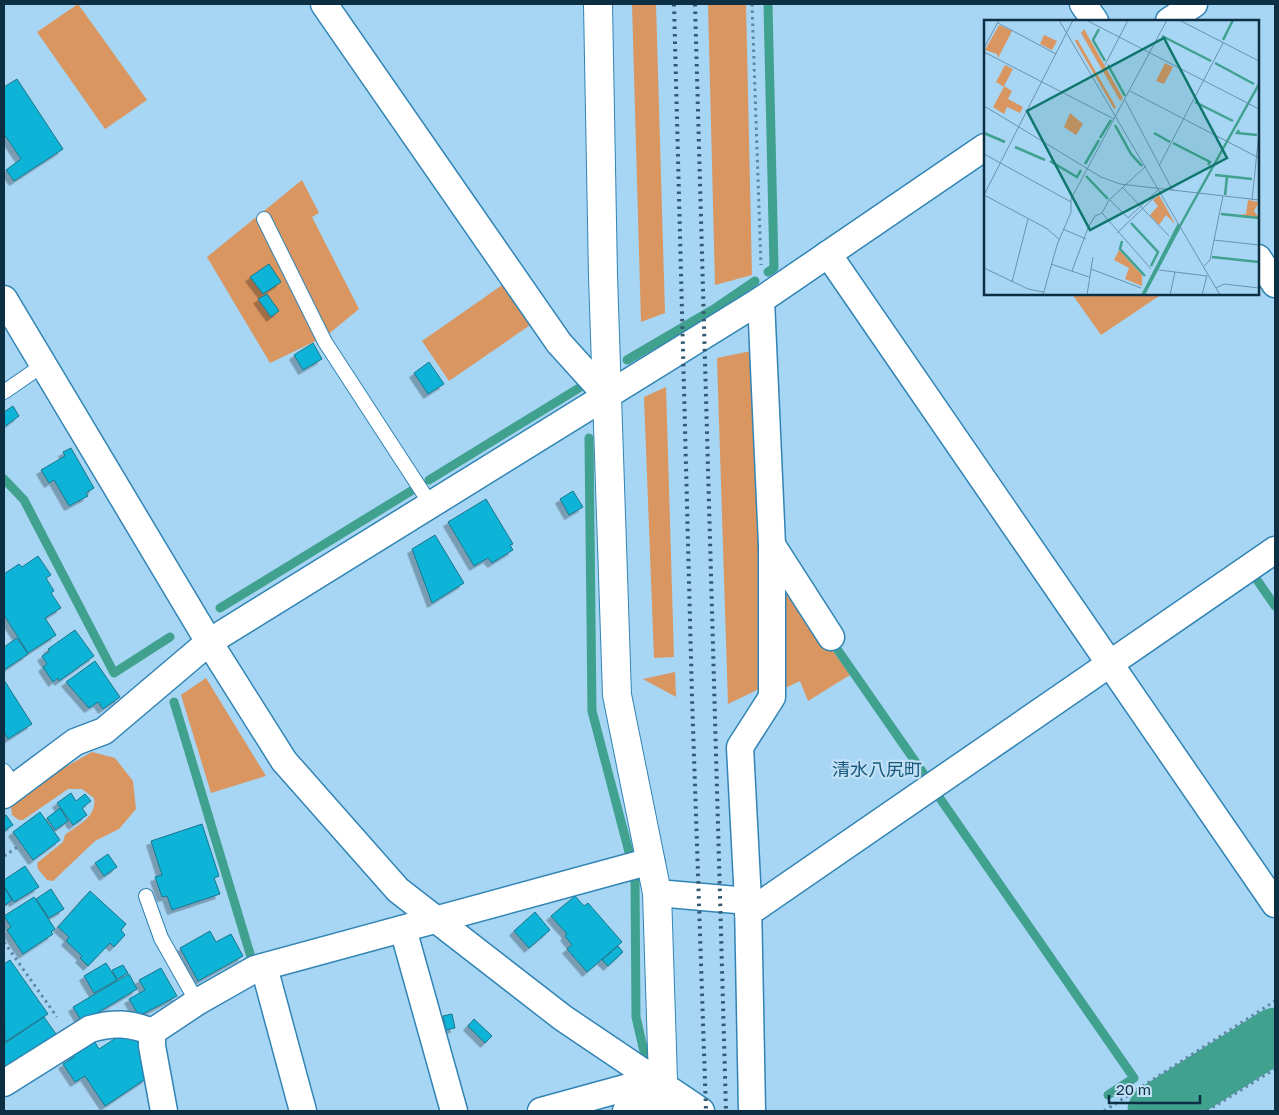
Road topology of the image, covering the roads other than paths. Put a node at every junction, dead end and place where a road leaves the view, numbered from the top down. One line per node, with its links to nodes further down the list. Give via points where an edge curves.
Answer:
1 (324, 4): 16 (street, via 559,343)
2 (598, 4): 16 (street)
3 (1083, 4): 5 (street)
4 (1194, 4): 6 (street)
5 (1094, 20)
6 (1170, 20)
7 (984, 148): 9 (street)
8 (264, 219): 17 (lane, via 325,342)
9 (828, 254): 13 (street); 22 (street)
10 (1259, 260): 11 (street)
11 (1275, 284)
12 (4, 299): 14 (street)
13 (761, 300): 16 (street); 18 (street)
14 (43, 365): 15 (lane); 21 (street)
15 (4, 392)
16 (606, 396): 17 (street); 24 (street, via 617,695)
17 (431, 505): 21 (street)
18 (772, 545): 20 (street); 28 (street, via 772,697 740,747)
19 (1275, 550): 22 (street)
20 (831, 637)
21 (208, 642): 23 (street, via 104,731 75,742); 29 (street, via 284,761 398,890)
22 (1110, 663): 27 (street); 28 (street)
23 (8, 784)
24 (651, 861): 25 (street); 29 (street)
25 (657, 893): 28 (street); 35 (street)
26 (146, 896): 32 (lane, via 161,938)
27 (1275, 904)
28 (748, 907): 42 (street)
29 (434, 920): 30 (street); 35 (street)
30 (403, 929): 31 (street); 38 (street)
31 (264, 967): 32 (street); 37 (street)
32 (197, 1002): 33 (street)
33 (152, 1032): 34 (street, via 124,1024 105,1024 90,1029); 36 (street)
34 (4, 1083)
35 (661, 1094): 39 (street); 40 (street); 41 (street)
36 (164, 1111)
37 (304, 1111)
38 (454, 1111)
39 (541, 1111)
40 (626, 1111)
41 (701, 1111)
42 (752, 1111)

